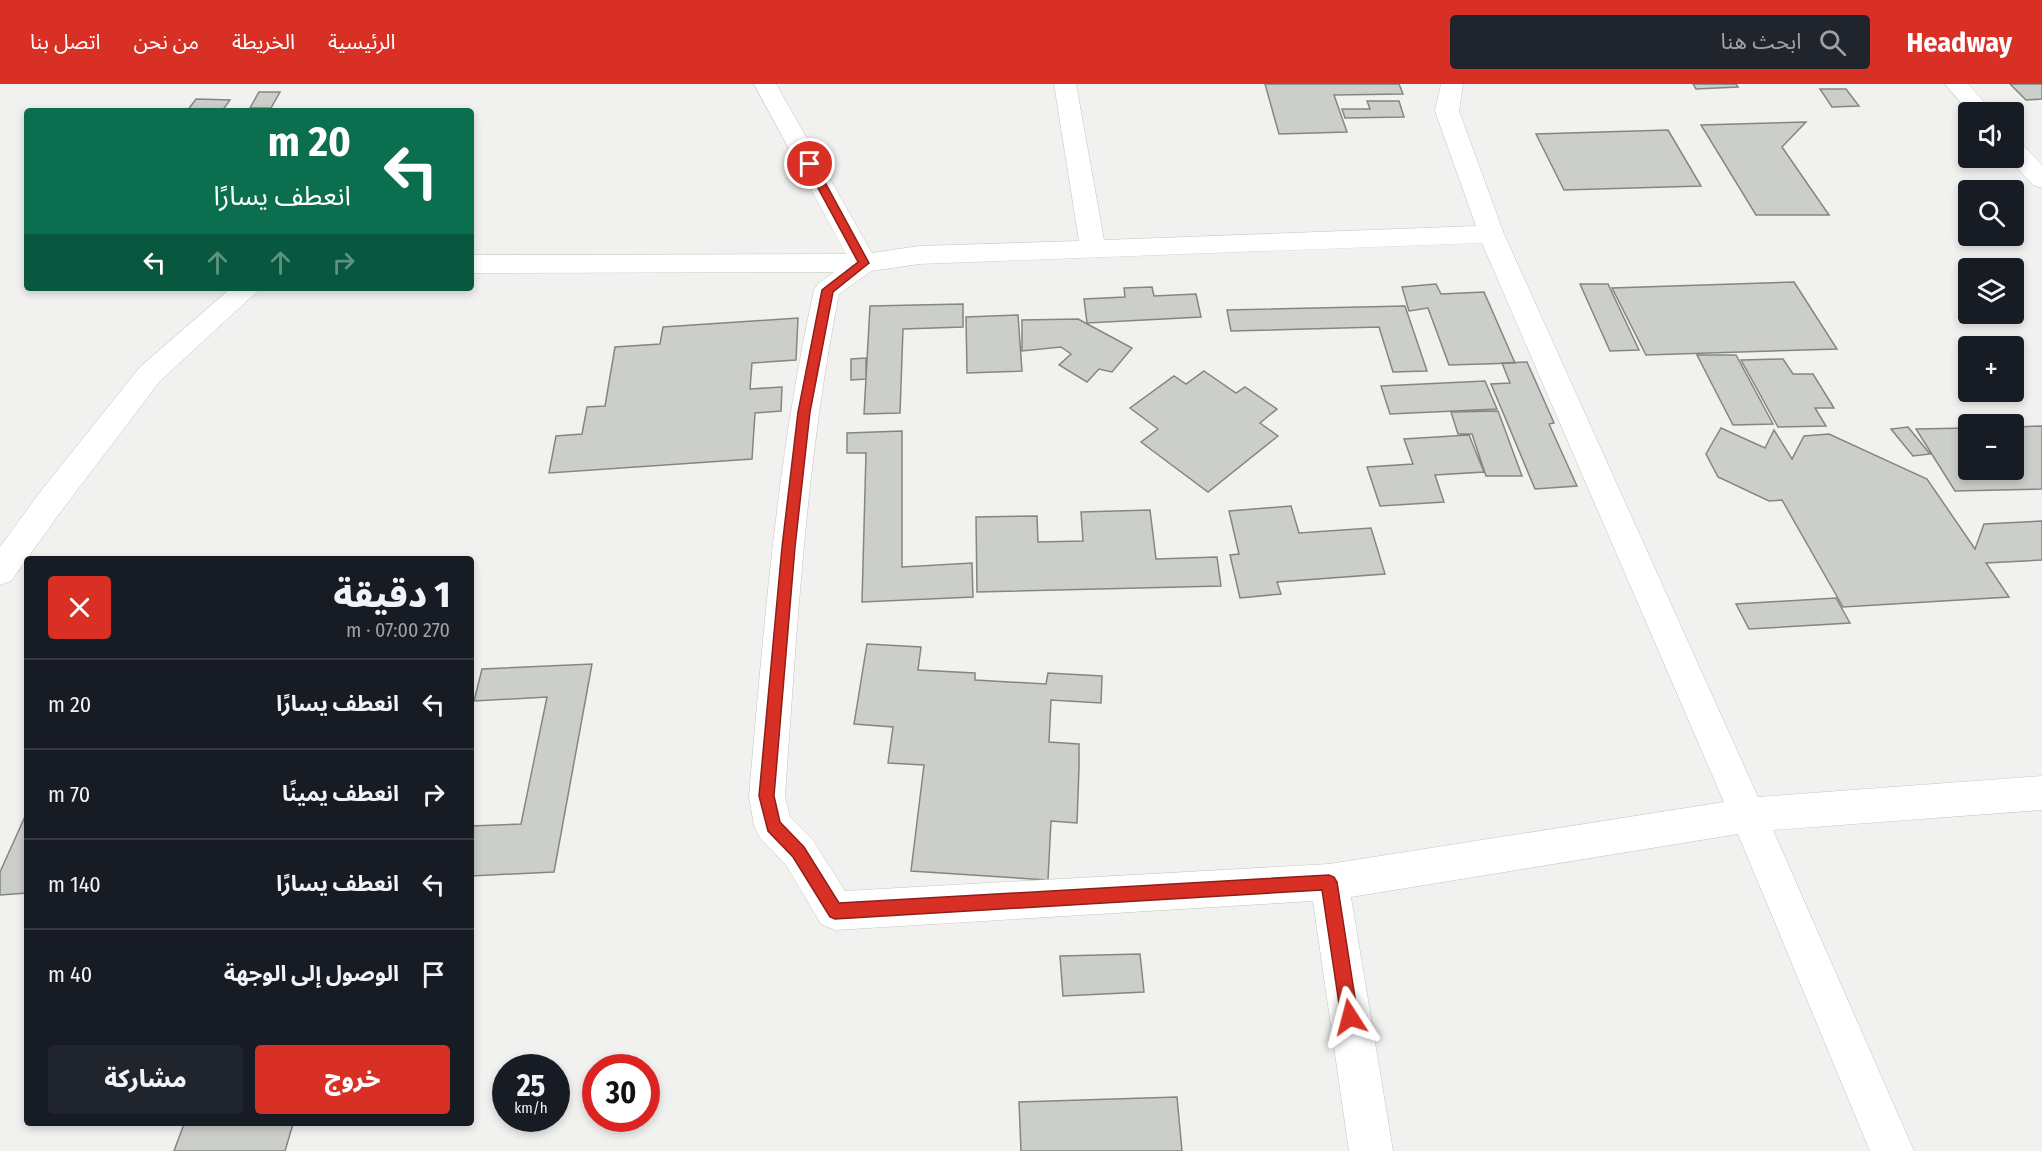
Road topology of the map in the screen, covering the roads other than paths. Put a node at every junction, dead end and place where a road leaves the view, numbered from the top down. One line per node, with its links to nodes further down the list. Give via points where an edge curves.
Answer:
1 (765, 84): 10 (street)
2 (1065, 84): 9 (street)
3 (1452, 84): 8 (street, via 1447,111)
4 (1956, 84): 5 (street)
5 (1972, 102)
6 (2024, 160): 7 (street)
7 (2042, 180)
8 (1491, 234): 9 (street); 15 (street)
9 (1094, 248): 10 (street, via 919,255)
10 (864, 263): 11 (street); 16 (street, via 827,290 819,325 788,547 767,796 773,826 799,852 835,911)
11 (474, 264)
12 (245, 291): 13 (street, via 150,374)
13 (0, 572)
14 (2042, 793): 15 (street)
15 (1748, 815): 16 (street); 18 (street)
16 (1329, 882): 17 (street)
17 (1371, 1151)
18 (1892, 1151)

